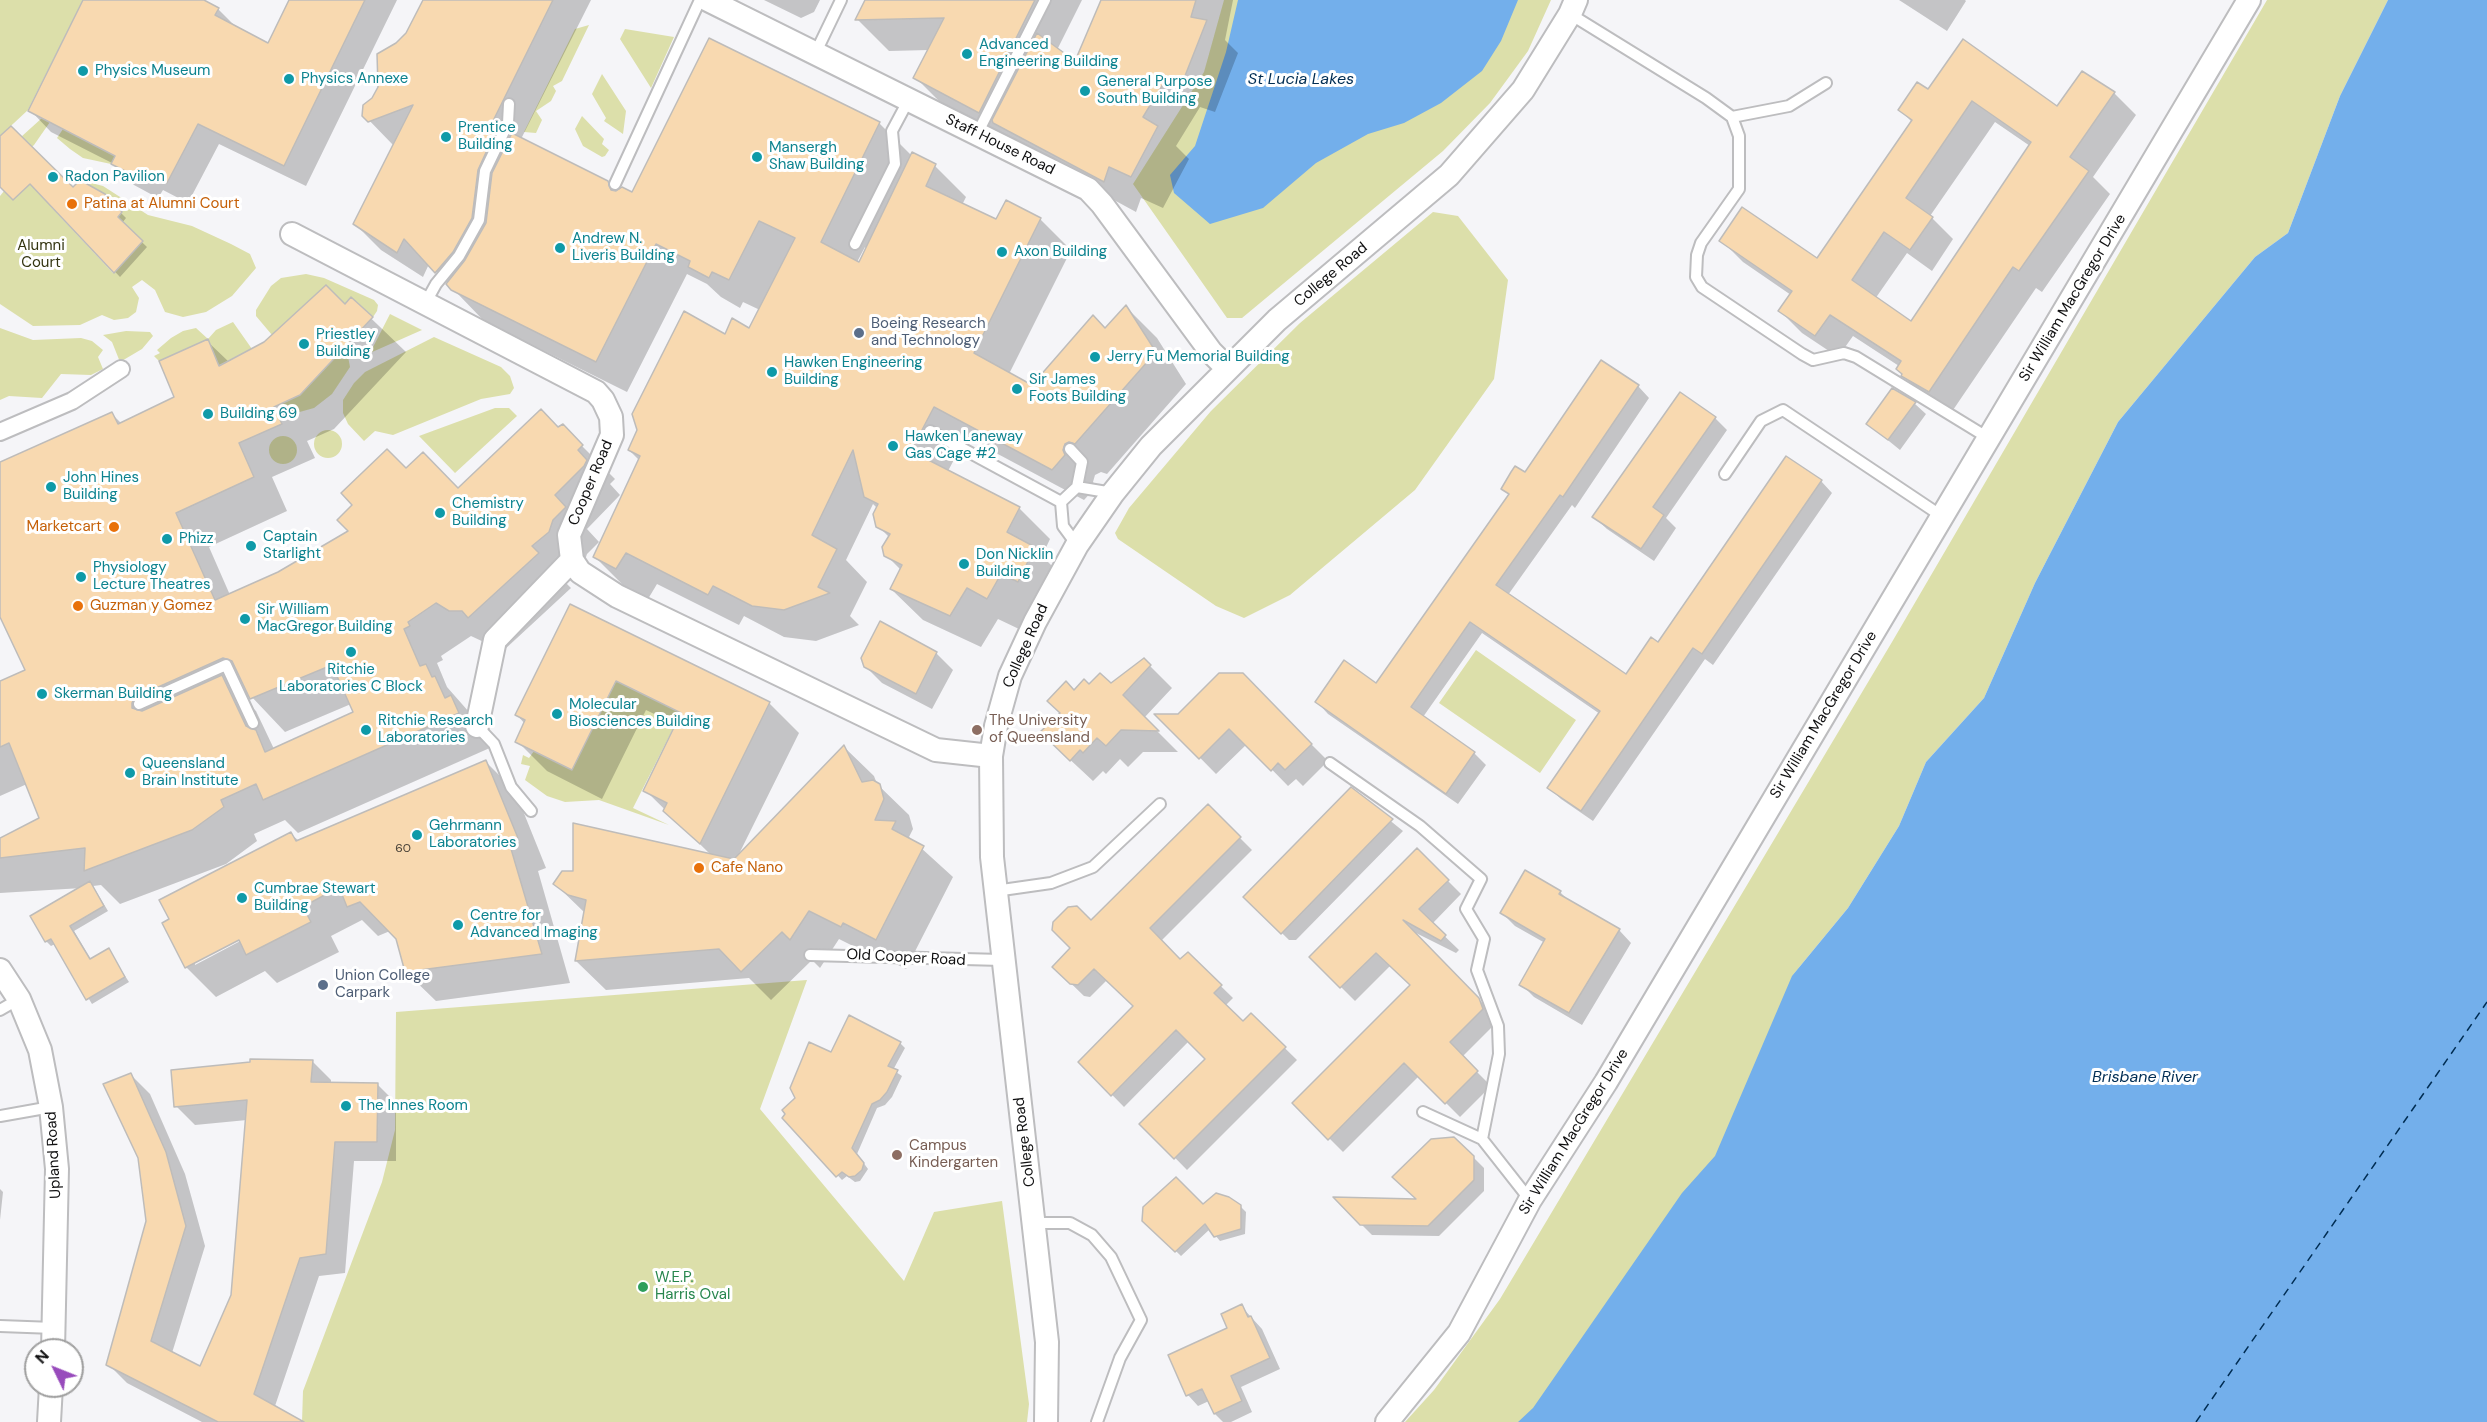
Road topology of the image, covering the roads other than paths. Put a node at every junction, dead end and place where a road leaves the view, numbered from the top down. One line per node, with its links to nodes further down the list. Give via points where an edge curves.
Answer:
1 (700, 0): 13 (lane)
2 (708, 0): 7 (street, Staff House Road)
3 (841, 0): 7 (lane)
4 (1045, 0): 12 (lane)
5 (2249, 0): 21 (street, Sir William MacGregor Drive)
6 (1573, 7): 11 (lane); 17 (street, College Road, via 1523,90 1449,175 1277,320)
7 (816, 52): 9 (street, Staff House Road)
8 (1826, 83): 11 (lane, via 1789,106)
9 (908, 101): 12 (street, Staff House Road); 15 (lane, via 892,132 895,164)
10 (509, 104): 16 (lane, via 508,123 484,171 479,220)
11 (1732, 117): 21 (lane, via 1740,136 1739,189 1701,243 1696,277 1702,287 1813,360 1844,353 1856,357)
12 (977, 134): 17 (street, Staff House Road, via 1088,189)
13 (615, 184)
14 (292, 234): 16 (street, Cooper Road)
15 (855, 244)
16 (426, 302): 29 (street, Cooper Road, via 596,392 603,400 611,417 612,435 569,535)
17 (1227, 368): 25 (street, College Road, via 1151,446)
18 (121, 369): 20 (street, via 72,401)
19 (930, 431): 26 (lane)
20 (0, 432)
21 (1990, 439): 27 (street, Sir William MacGregor Drive)
22 (1070, 449): 24 (lane, via 1082,462)
23 (1725, 474): 27 (lane, via 1761,422 1784,410)
24 (1077, 487): 25 (lane); 26 (lane)
25 (1113, 493): 28 (street, College Road)
26 (1061, 502): 28 (lane, via 1064,526)
27 (1943, 517): 46 (street, Sir William MacGregor Drive, via 1606,1082)
28 (1077, 545): 33 (street, College Road, via 1010,676)
29 (572, 560): 32 (street, via 495,640); 33 (street, via 580,572 617,596 936,750)
30 (139, 704): 31 (lane, via 226,665)
31 (253, 723)
32 (477, 726): 36 (lane, via 494,744 512,787)
33 (991, 756): 37 (street, College Road)
34 (1330, 763): 45 (lane, via 1420,826 1481,879 1466,909 1484,939 1477,969 1498,1026 1499,1054)
35 (1160, 804): 37 (lane, via 1093,867 1051,883)
36 (531, 811)
37 (995, 891): 39 (street, College Road)
38 (810, 955): 39 (lane, Old Cooper Road)
39 (1002, 960): 47 (street, College Road)
40 (0, 970): 41 (street, Upland Road)
41 (10, 1005): 42 (street, Upland Road, via 40,1050)
42 (51, 1107): 44 (lane); 49 (street, Upland Road, via 57,1168)
43 (1423, 1112): 45 (lane)
44 (0, 1116)
45 (1482, 1139): 46 (lane)
46 (1530, 1200): 55 (street, Sir William MacGregor Drive, via 1459,1333)
47 (1034, 1223): 53 (street, College Road, via 1047,1342); 54 (lane, via 1070,1222 1092,1235 1112,1257 1142,1320 1120,1358)
48 (0, 1326): 49 (lane)
49 (54, 1328): 50 (street, Upland Road)
50 (54, 1338)
51 (50, 1398): 52 (street)
52 (49, 1422)
53 (1046, 1422)
54 (1098, 1422)
55 (1387, 1422)

